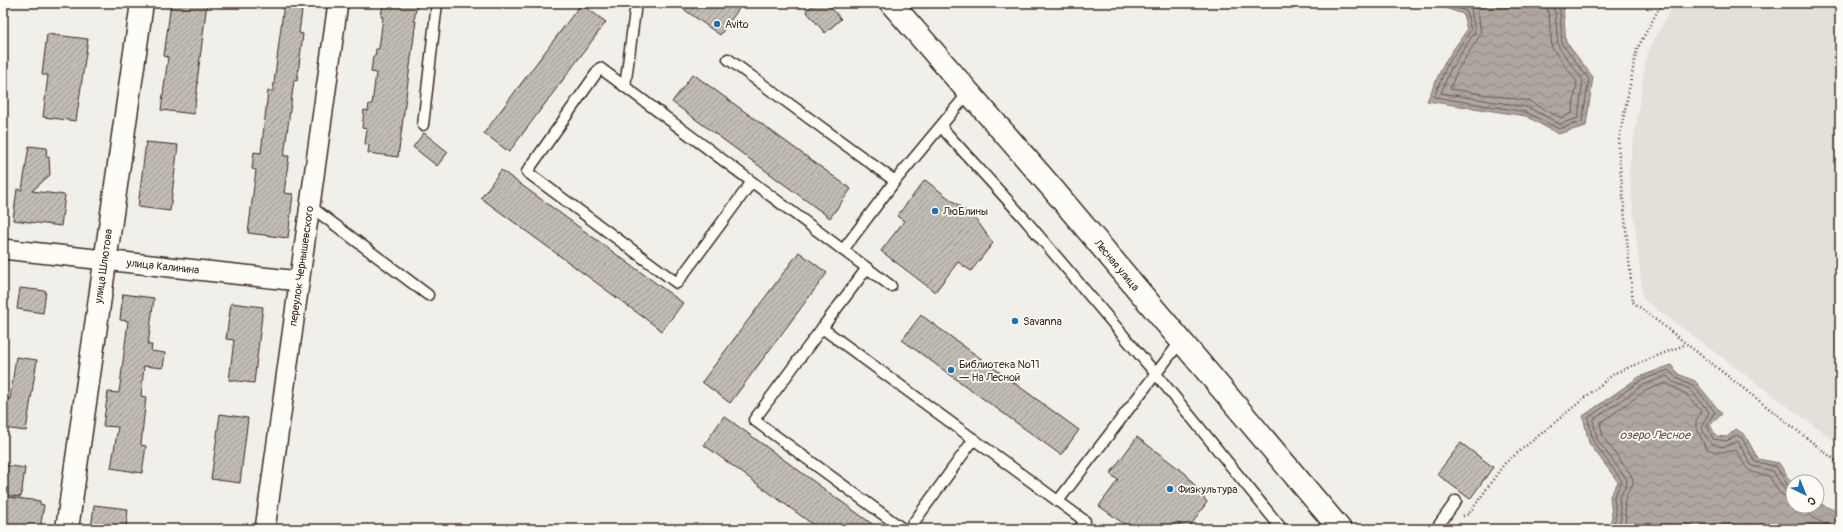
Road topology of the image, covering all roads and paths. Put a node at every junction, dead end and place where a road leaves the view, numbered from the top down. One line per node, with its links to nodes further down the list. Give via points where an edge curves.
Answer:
1 (142, 3): 17 (main road, улица Шлютова)
2 (338, 3): 14 (street, переулок Чернышевского)
3 (437, 3): 10 (lane)
4 (636, 3): 8 (lane)
5 (891, 3): 9 (main road, Лесная улица)
6 (1662, 3): 27 (path, via 1637,49 1618,145 1633,302)
7 (728, 59): 12 (lane)
8 (625, 87): 13 (lane); 13 (lane, via 600,68 527,172 676,283)
9 (969, 92): 11 (lane); 23 (main road, Лесная улица)
10 (422, 125)
11 (941, 126): 12 (lane); 25 (lane, via 1022,216)
12 (895, 181): 16 (lane)
13 (751, 183): 16 (lane)
14 (310, 206): 19 (street, переулок Чернышевского); 21 (lane)
15 (3, 249): 17 (street, улица Калинина)
16 (843, 250): 18 (lane)
17 (104, 260): 19 (street, улица Калинина); 31 (main road, улица Шлютова)
18 (867, 268): 20 (lane); 22 (lane)
19 (299, 281): 32 (street, переулок Чернышевского)
20 (891, 286)
21 (428, 294)
22 (822, 328): 26 (lane); 33 (lane, via 754,420)
23 (1181, 341): 25 (lane); 37 (main road, Лесная улица)
24 (1684, 345): 30 (path, via 1615,373 1504,464)
25 (1156, 374): 28 (lane); 36 (lane)
26 (974, 439): 28 (lane); 34 (lane)
27 (1840, 464)
28 (1058, 501): 35 (lane, via 1085,521)
29 (1456, 501): 38 (lane)
30 (1469, 514)
31 (67, 529)
32 (265, 529)
33 (903, 529)
34 (909, 529)
35 (1079, 529)
36 (1282, 529)
37 (1340, 529)
38 (1436, 529)

